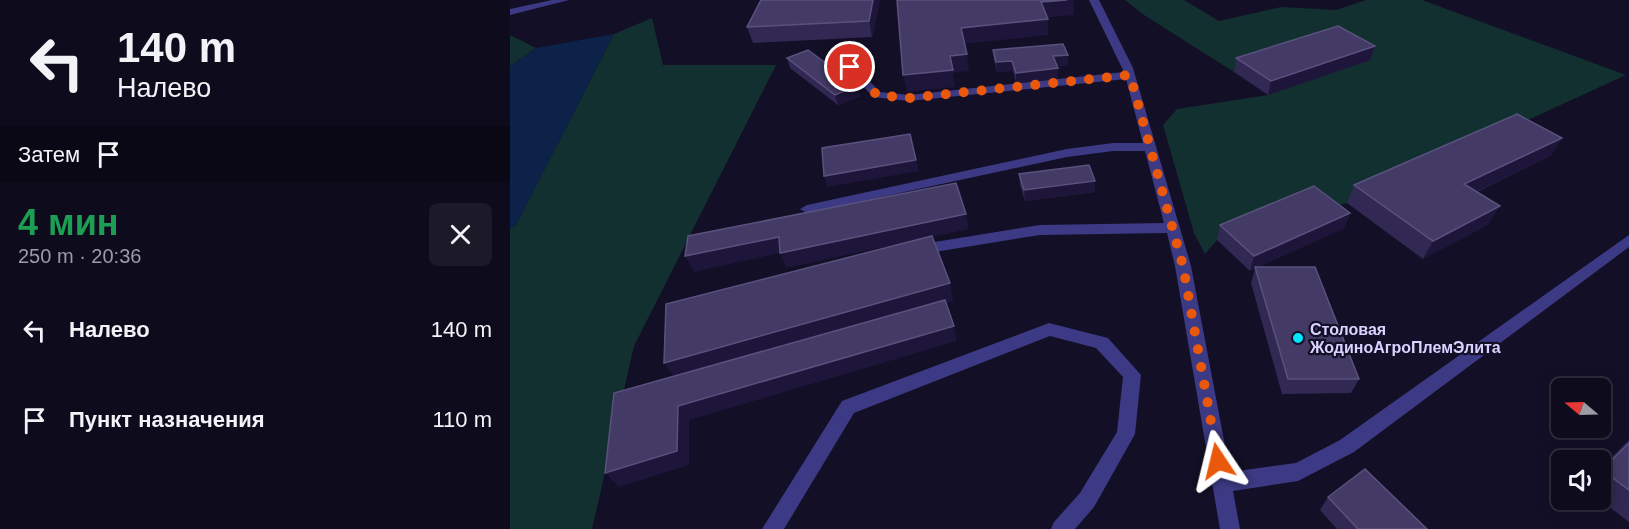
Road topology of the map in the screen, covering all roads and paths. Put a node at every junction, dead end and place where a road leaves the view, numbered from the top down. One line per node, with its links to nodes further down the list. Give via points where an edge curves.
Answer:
1 (564, 0): 3 (street)
2 (1094, 0): 5 (street)
3 (510, 12)
4 (852, 49): 5 (street, via 850,67 877,95 909,98)
5 (1130, 75): 6 (street)
6 (1150, 147): 7 (street, via 1067,153); 8 (street)
7 (807, 209)
8 (1172, 228): 10 (street, via 1040,230); 11 (street, via 1183,266)
9 (1629, 240): 11 (street, via 1347,446 1298,472)
10 (904, 252)
11 (1221, 483): 14 (street)
12 (772, 529): 13 (street, via 848,407 1050,328 1102,343 1132,375 1126,434 1087,500)
13 (1061, 529)
14 (1230, 529)

